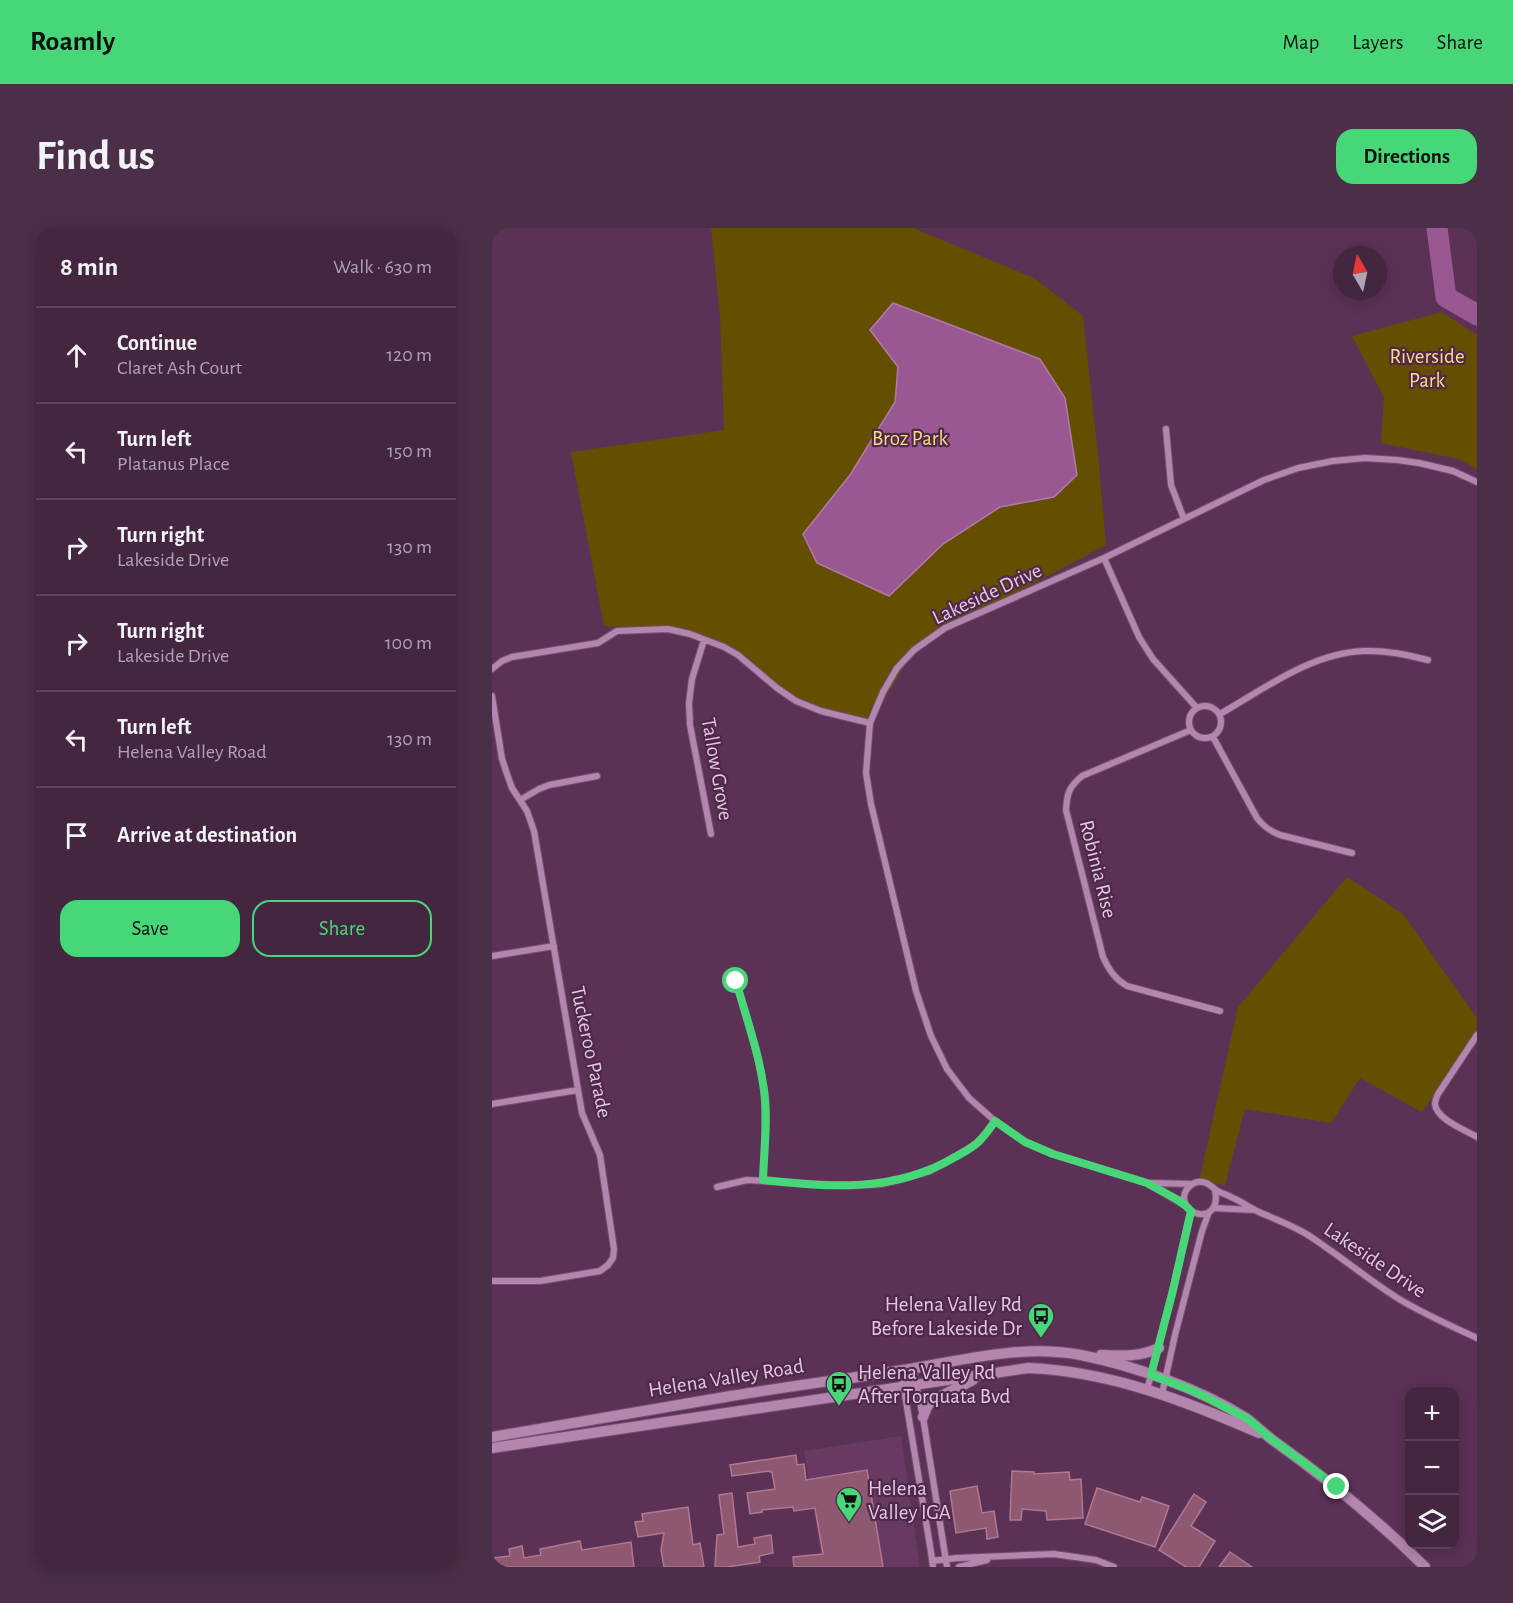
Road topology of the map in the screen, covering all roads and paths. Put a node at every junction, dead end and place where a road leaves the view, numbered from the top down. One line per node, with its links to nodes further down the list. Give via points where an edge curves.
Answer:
1 (1166, 429): 3 (street, via 1171,485)
2 (1477, 482): 3 (street, Lakeside Drive, via 1453,471 1408,462 1365,458 1333,461 1264,480)
3 (1184, 519): 4 (street, Lakeside Drive)
4 (1104, 558): 9 (street, via 1146,649); 11 (street, Lakeside Drive, via 945,628 897,668)
5 (704, 640): 7 (street, via 668,629 617,631 598,643 512,657); 11 (street, via 738,655 796,701); 16 (street, Tallow Grove, via 689,703)
6 (1428, 660): 10 (street, via 1380,651 1331,657 1299,669)
7 (492, 669)
8 (492, 696): 15 (street, Tuckeroo Parade, via 502,759)
9 (1197, 708): 10 (street, via 1210,706); 12 (street, via 1190,718)
10 (1220, 714): 13 (street, via 1221,727)
11 (870, 723): 25 (street, Lakeside Drive, via 866,773 871,804 916,991 947,1069 969,1098)
12 (1191, 730): 13 (street, via 1200,738); 21 (street, Robinia Rise, via 1082,776 1069,790 1066,810 1103,957 1118,981)
13 (1213, 737): 17 (street, via 1263,826 1280,835)
14 (597, 776): 15 (street, via 549,784)
15 (520, 800): 18 (street, Tuckeroo Parade, via 534,831)
16 (711, 834)
17 (1352, 853)
18 (554, 946): 19 (street); 23 (street, Tuckeroo Parade)
19 (492, 956)
20 (736, 981): 27 (street, via 764,1089)
21 (1220, 1011)
22 (1477, 1035): 26 (street, via 1435,1103 1443,1117)
23 (578, 1090): 24 (street); 35 (street, Tuckeroo Parade, via 582,1113 600,1155 613,1258 600,1271 589,1274 540,1281)
24 (492, 1104)
25 (995, 1121): 27 (street, via 980,1141 967,1150 930,1171 906,1178 849,1186); 28 (street, Lakeside Drive, via 1025,1142 1053,1154)
26 (1477, 1137)
27 (763, 1180): 30 (street)
28 (1147, 1183): 29 (street, Lakeside Drive); 32 (street, Lakeside Drive)
29 (1193, 1184): 31 (street, Lakeside Drive, via 1205,1182); 32 (street, via 1184,1197)
30 (717, 1187)
31 (1215, 1190): 33 (street, via 1217,1200); 34 (street, Lakeside Drive)
32 (1188, 1208): 33 (street, Lakeside Drive, via 1196,1214); 37 (street)
33 (1211, 1210): 34 (street, Lakeside Drive); 43 (street, via 1202,1231)
34 (1255, 1210): 36 (street, Lakeside Drive, via 1303,1231 1399,1299)
35 (492, 1281)
36 (1477, 1338)
37 (1159, 1348): 38 (street, via 1137,1355); 42 (street)
38 (1080, 1355): 39 (street, Helena Valley Road, via 1010,1352); 42 (street, Helena Valley Road)
39 (913, 1369): 40 (street, Helena Valley Road); 44 (street)
40 (901, 1371): 45 (street); 49 (street, Helena Valley Road)
41 (984, 1375): 44 (street, Helena Valley Road); 46 (street, Helena Valley Road, via 1028,1368 1057,1369); 48 (street, via 931,1401)
42 (1151, 1375): 43 (street, Helena Valley Road); 46 (street)
43 (1166, 1381): 47 (street); 50 (street, Helena Valley Road, via 1248,1419)
44 (916, 1384): 45 (street, Helena Valley Road); 48 (street)
45 (903, 1386): 51 (street, Helena Valley Road); 54 (street)
46 (1147, 1390): 47 (street, Helena Valley Road)
47 (1162, 1394): 50 (street, Helena Valley Road)
48 (923, 1417): 53 (street)
49 (492, 1437)
50 (1270, 1438): 57 (street, Helena Valley Road, via 1337,1487)
51 (492, 1448)
52 (1000, 1557): 53 (street, via 957,1558); 55 (street); 56 (street, via 1054,1554 1096,1560)
53 (946, 1563): 54 (street)
54 (932, 1564)
55 (959, 1567)
56 (1114, 1567)
57 (1425, 1567)

